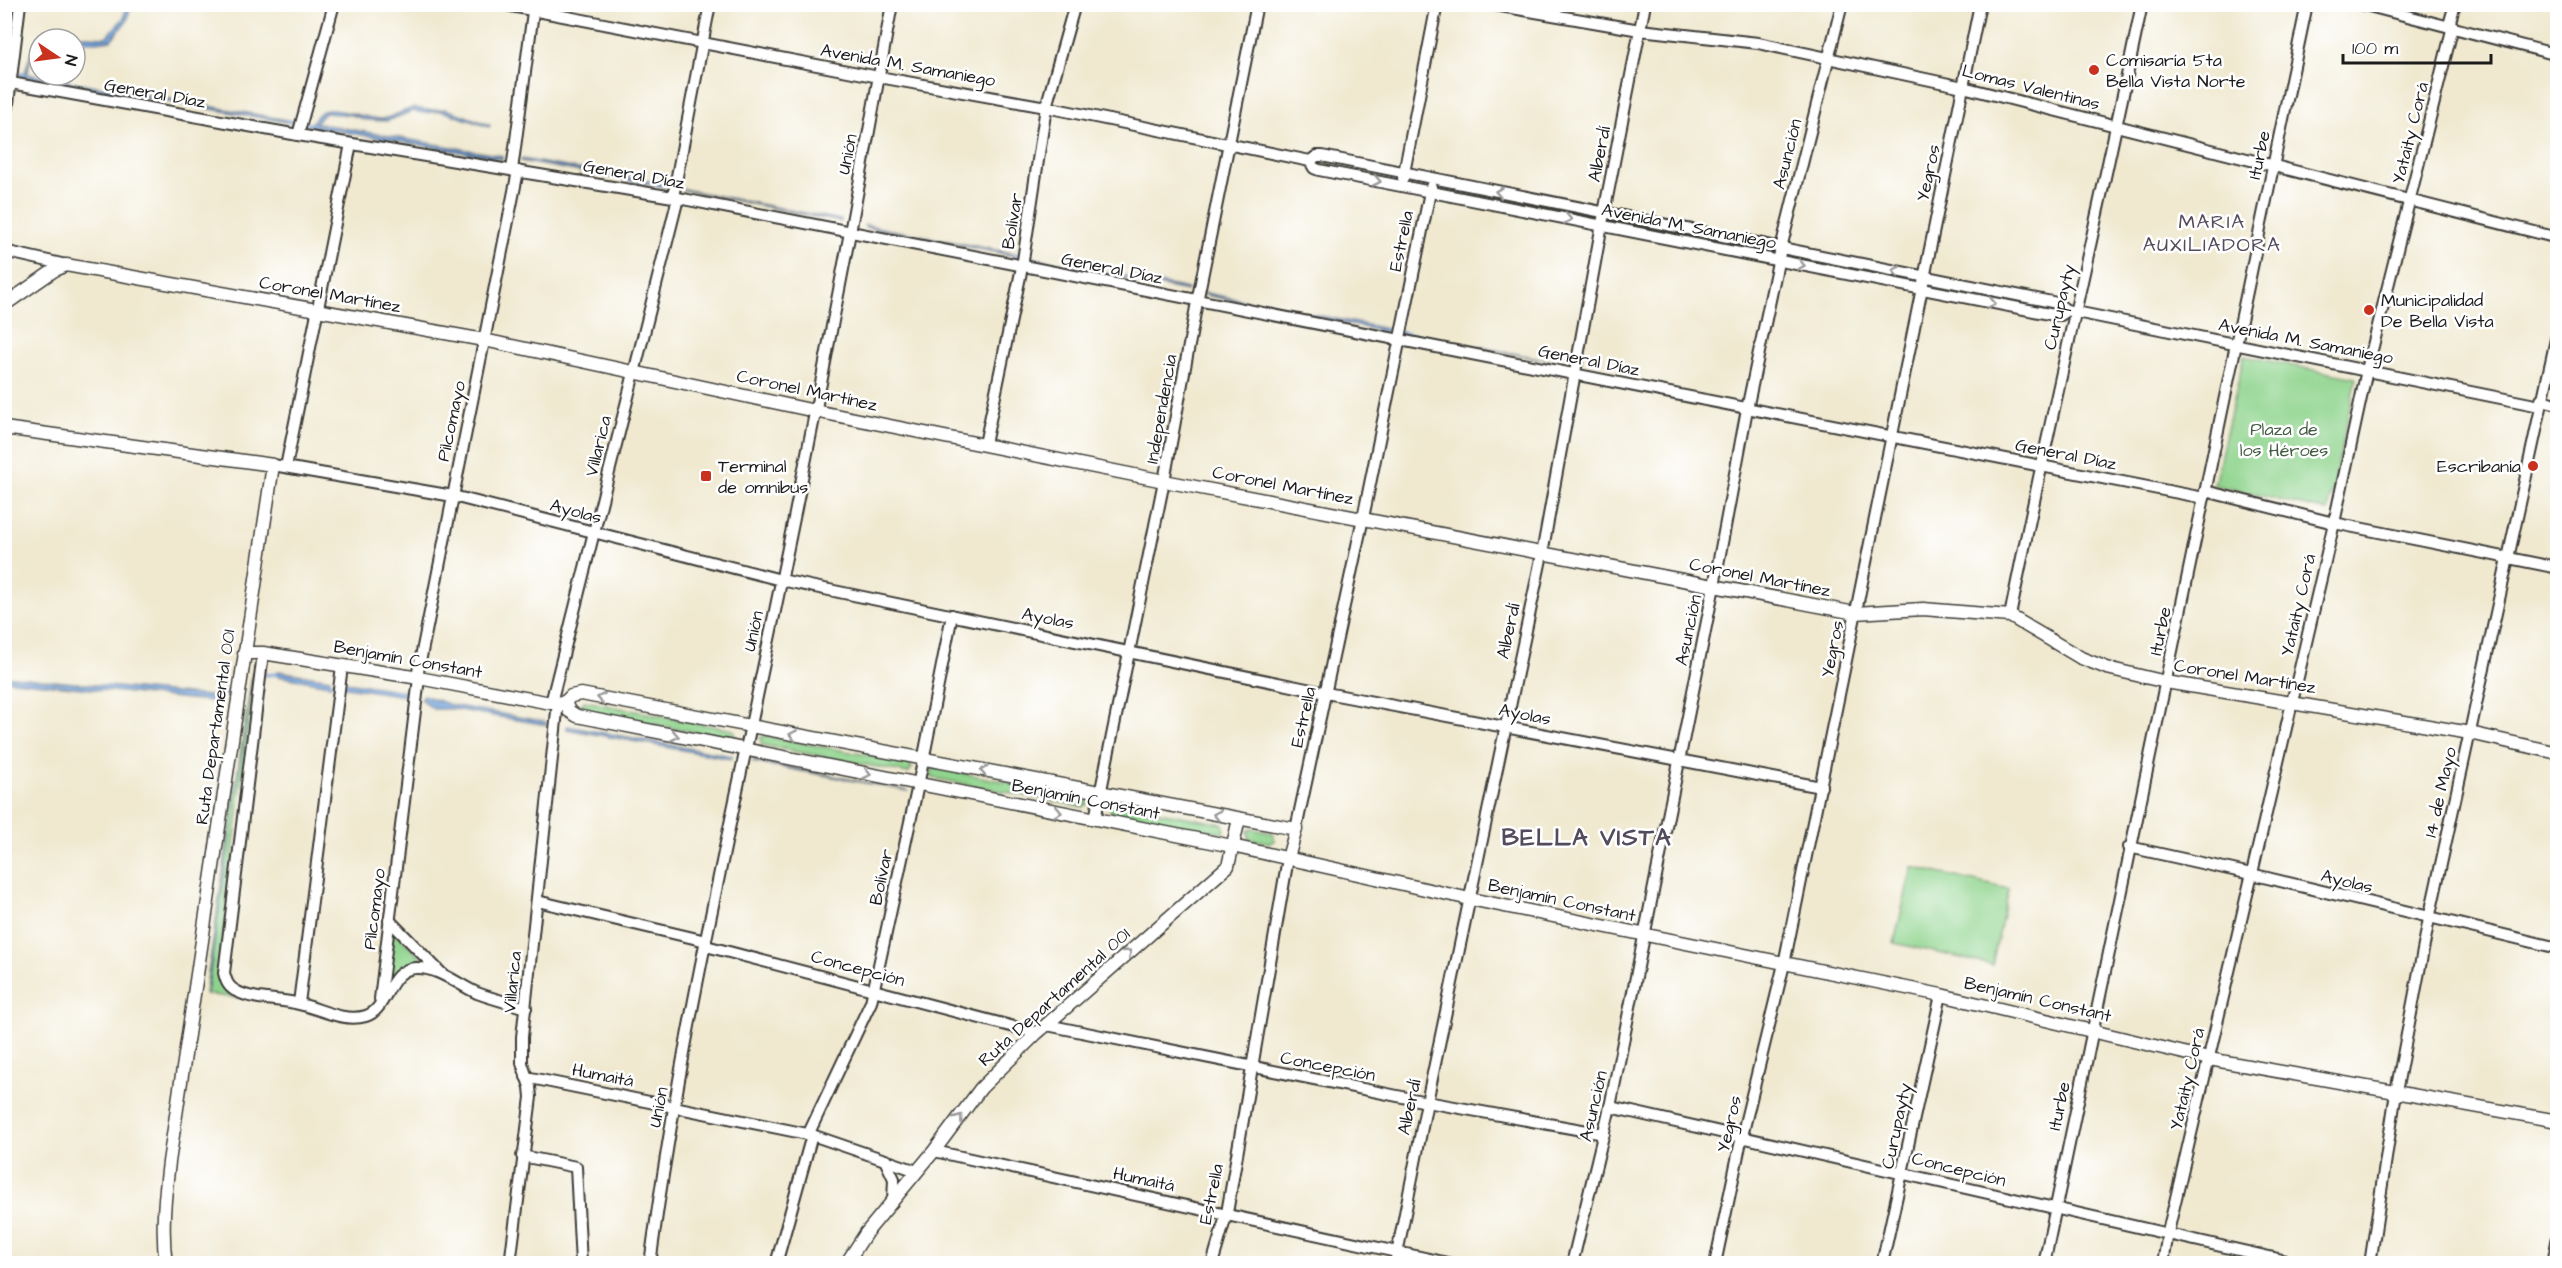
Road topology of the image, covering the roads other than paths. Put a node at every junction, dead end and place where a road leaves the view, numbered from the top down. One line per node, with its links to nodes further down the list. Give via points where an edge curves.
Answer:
1 (20, 4): 23 (street)
2 (334, 4): 28 (street)
3 (500, 4): 17 (street, Avenida M. Samaniego)
4 (710, 4): 20 (street, Villarica)
5 (892, 4): 24 (street, Unión)
6 (1075, 4): 26 (street, Bolívar)
7 (1257, 4): 30 (street, Independencia)
8 (1437, 4): 35 (street, Estrella)
9 (1490, 4): 19 (street, Lomas Valentinas)
10 (1645, 4): 19 (street, Alberdí)
11 (1842, 4): 22 (street, Asunción)
12 (1980, 4): 25 (street, Yegros)
13 (2142, 4): 27 (street, Curupayty)
14 (2307, 4): 34 (street, Iturbe)
15 (2361, 4): 18 (street)
16 (2455, 4): 18 (street, Yataity Corá)
17 (526, 9): 20 (street, Avenida M. Samaniego); 33 (street, Pilcomayo)
18 (2451, 26): 21 (street); 40 (street, Yataity Corá)
19 (1640, 30): 22 (street, Lomas Valentinas, via 1758,43); 41 (street, Alberdí)
20 (703, 43): 24 (street, Avenida M. Samaniego); 39 (street, Villarica)
21 (2558, 55)
22 (1828, 58): 25 (street, Lomas Valentinas); 45 (street, Asunción)
23 (12, 76): 28 (street, General Díaz); 29 (street)
24 (879, 77): 26 (street, Avenida M. Samaniego); 42 (street, Unión)
25 (1963, 87): 27 (street, Lomas Valentinas); 50 (street, Yegros)
26 (1046, 107): 30 (street, Avenida M. Samaniego); 47 (street, Bolívar)
27 (2117, 126): 34 (street, Lomas Valentinas); 55 (street, Curupayty)
28 (299, 127): 31 (street, General Díaz)
29 (4, 137)
30 (1228, 143): 32 (street, Avenida M. Samaniego); 52 (street, Independencia)
31 (351, 144): 33 (street, General Díaz); 54 (street)
32 (1310, 161): 35 (street, Avenida M. Samaniego, via 1322,156); 37 (street, Avenida M. Samaniego, one-way to 37, via 1319,170)
33 (514, 165): 39 (street, General Díaz); 58 (street, Pilcomayo)
34 (2273, 166): 40 (street, Lomas Valentinas); 59 (street, Iturbe)
35 (1404, 173): 36 (street, Avenida M. Samaniego); 37 (street, Estrella)
36 (1432, 178): 38 (street, Estrella); 41 (street, Avenida M. Samaniego, one-way to 36)
37 (1401, 186): 38 (street, Avenida M. Samaniego)
38 (1430, 192): 43 (street, Avenida M. Samaniego, one-way to 43); 57 (street, Estrella)
39 (675, 193): 42 (street, General Díaz); 61 (street, Villarica)
40 (2410, 201): 44 (street, Lomas Valentinas); 60 (street, Yataity Corá)
41 (1604, 213): 43 (street, Alberdí); 45 (street, Avenida M. Samaniego)
42 (850, 226): 47 (street, General Díaz); 66 (street, Unión)
43 (1601, 226): 48 (street, Avenida M. Samaniego); 62 (street, Alberdí)
44 (2558, 238)
45 (1781, 248): 48 (street, Asunción); 50 (street, Avenida M. Samaniego, one-way to 45)
46 (4, 251): 49 (street)
47 (1023, 260): 52 (street, General Díaz); 69 (street, Bolívar)
48 (1778, 261): 51 (street, Avenida M. Samaniego, one-way to 51); 65 (street, Asunción)
49 (66, 265): 53 (street); 54 (street, Coronel Martínez)
50 (1924, 276): 51 (street, Yegros); 55 (street, Avenida M. Samaniego, via 2057,303)
51 (1922, 289): 55 (street, Avenida M. Samaniego, one-way to 55, via 2054,315); 68 (street, Yegros)
52 (1198, 295): 57 (street, General Díaz); 72 (street, Independencia)
53 (4, 305)
54 (319, 310): 58 (street, Coronel Martínez); 70 (street)
55 (2070, 311): 59 (street, Avenida M. Samaniego); 71 (street, Curupayty)
56 (2558, 330): 63 (street, 14 de Mayo)
57 (1399, 335): 62 (street, General Díaz); 75 (street, Estrella)
58 (484, 340): 61 (street, Coronel Martínez); 74 (street, Pilcomayo)
59 (2236, 344): 60 (street, Avenida M. Samaniego); 73 (street, Iturbe)
60 (2367, 370): 63 (street, Avenida M. Samaniego); 76 (street, Yataity Corá)
61 (634, 372): 66 (street, Coronel Martínez); 77 (street, Villarica)
62 (1574, 374): 65 (street, General Díaz); 78 (street, Alberdí)
63 (2540, 403): 64 (street, Avenida M. Samaniego); 79 (street, 14 de Mayo)
64 (2557, 404)
65 (1747, 409): 68 (street, General Díaz); 82 (street, Asunción)
66 (815, 411): 69 (street, Coronel Martínez); 81 (street, Unión)
67 (4, 428): 70 (street)
68 (1891, 436): 71 (street, General Díaz); 83 (street, Yegros)
69 (985, 444): 72 (street, Coronel Martínez)
70 (279, 466): 74 (street, Ayolas); 87 (street, Ruta Departamental 001)
71 (2040, 466): 73 (street, General Díaz); 85 (street, Curupayty)
72 (1164, 481): 75 (street, Coronel Martínez); 86 (street, Independencia)
73 (2205, 494): 76 (street, General Díaz); 91 (street, Iturbe)
74 (453, 496): 77 (street, Ayolas); 90 (street, Pilcomayo)
75 (1363, 518): 78 (street, Coronel Martínez); 92 (street, Estrella)
76 (2334, 523): 79 (street, General Díaz); 93 (street, Yataity Corá)
77 (594, 532): 81 (street, Ayolas); 94 (street, Villarica)
78 (1542, 554): 82 (street, Coronel Martínez); 96 (street, Alberdí)
79 (2505, 559): 80 (street, General Díaz); 97 (street, 14 de Mayo)
80 (2558, 568)
81 (781, 580): 84 (street, Ayolas); 95 (street, Unión)
82 (1714, 586): 83 (street, Coronel Martínez); 101 (street, Asunción)
83 (1856, 613): 85 (street, Coronel Martínez, via 1923,609); 103 (street, Yegros)
84 (952, 615): 86 (street, Ayolas); 100 (street, Bolívar)
85 (2010, 616): 91 (street, Coronel Martínez, via 2081,658)
86 (1128, 651): 92 (street, Ayolas); 104 (street, Independencia)
87 (244, 653): 88 (street, Benjamín Constant); 150 (street, Ruta Departamental 001, via 164,1202)
88 (263, 653): 89 (street, Benjamín Constant); 124 (street, via 224,973 226,983 235,991)
89 (342, 666): 90 (street, Benjamín Constant); 124 (street)
90 (418, 677): 94 (street, Benjamín Constant); 115 (street, Pilcomayo)
91 (2166, 682): 93 (street, Coronel Martínez); 109 (street, Iturbe)
92 (1326, 693): 96 (street, Ayolas); 107 (street, Estrella)
93 (2292, 701): 97 (street, Coronel Martínez); 111 (street, Yataity Corá)
94 (558, 702): 95 (street, Benjamín Constant, one-way to 94, via 581,694); 99 (street, Benjamín Constant, one-way to 99, via 577,716); 113 (street, Villarica)
95 (751, 727): 99 (street, Unión); 100 (street, Benjamín Constant, one-way to 95)
96 (1505, 727): 101 (street, Ayolas); 112 (street, Alberdí)
97 (2470, 733): 98 (street, Coronel Martínez); 114 (street, 14 de Mayo)
98 (2558, 753)
99 (744, 756): 102 (street, Benjamín Constant, one-way to 102); 117 (street, Unión)
100 (924, 759): 102 (street, Bolívar); 104 (street, Benjamín Constant, one-way to 100)
101 (1678, 761): 103 (street, Ayolas); 116 (street, Asunción)
102 (918, 784): 105 (street, Benjamín Constant, one-way to 105); 121 (street, Bolívar)
103 (1821, 787): 119 (street, Yegros)
104 (1101, 793): 105 (street, Independencia); 106 (street, Benjamín Constant, one-way to 104)
105 (1095, 819): 108 (street, Benjamín Constant)
106 (1239, 819): 107 (street, Benjamín Constant); 108 (street, Ruta Departamental 001)
107 (1296, 829): 110 (street, Estrella)
108 (1232, 846): 110 (street, Benjamín Constant); 126 (street, Ruta Departamental 001, one-way to 108, via 1227,866)
109 (2129, 847): 111 (street, Ayolas); 127 (street, Iturbe)
110 (1288, 858): 112 (street, Benjamín Constant); 129 (street, Estrella)
111 (2251, 874): 114 (street, Ayolas); 128 (street, Yataity Corá)
112 (1470, 899): 116 (street, Benjamín Constant); 132 (street, Alberdí)
113 (537, 901): 117 (street, Concepción); 125 (street, Villarica)
114 (2429, 919): 118 (street, Ayolas); 131 (street, 14 de Mayo)
115 (389, 920): 120 (street); 123 (street, Pilcomayo)
116 (1646, 936): 119 (street, Benjamín Constant); 134 (street, Asunción)
117 (706, 943): 121 (street, Concepción); 133 (street, Unión)
118 (2558, 948)
119 (1784, 964): 122 (street, Benjamín Constant); 138 (street, Yegros)
120 (446, 978): 123 (street, via 429,969 406,970); 125 (street)
121 (874, 988): 126 (street, Concepción); 137 (street, Bolívar)
122 (1941, 995): 127 (street, Benjamín Constant); 143 (street, Curupayty)
123 (380, 1002): 124 (street, via 372,1013 354,1017)
124 (298, 1003)
125 (526, 1008): 130 (street, Villarica, via 522,1063)
126 (1042, 1029): 129 (street, Concepción); 139 (street, Ruta Departamental 001, one-way to 126, via 981,1088)
127 (2091, 1029): 128 (street, Benjamín Constant); 145 (street, Iturbe)
128 (2209, 1059): 131 (street, Benjamín Constant); 147 (street, Yataity Corá)
129 (1254, 1067): 132 (street, Concepción); 146 (street, Estrella)
130 (526, 1077): 133 (street, Humaitá); 140 (street, Villarica, via 531,1097)
131 (2396, 1092): 135 (street, Benjamín Constant); 165 (street, 14 de Mayo)
132 (1427, 1102): 136 (street, Concepción); 149 (street, Alberdí)
133 (675, 1107): 137 (street, Humaitá); 153 (street, Unión)
134 (1610, 1107): 136 (street, Asunción); 138 (street, Concepción)
135 (2558, 1121)
136 (1604, 1134): 159 (street, Asunción)
137 (810, 1135): 141 (street, Humaitá); 154 (street, Bolívar)
138 (1742, 1136): 143 (street, Concepción); 160 (street, Yegros)
139 (934, 1152): 142 (street, Ruta Departamental 001); 146 (street, Humaitá)
140 (522, 1156): 151 (street, Villarica); 152 (street, via 576,1167)
141 (884, 1160): 142 (street, Humaitá); 144 (street, via 894,1179)
142 (917, 1171): 144 (street, Ruta Departamental 001)
143 (1903, 1173): 145 (street, Concepción); 161 (street, Curupayty)
144 (893, 1201): 155 (street, Ruta Departamental 001)
145 (2054, 1210): 147 (street, Concepción); 162 (street, Iturbe)
146 (1227, 1213): 149 (street, Humaitá); 156 (street, Estrella)
147 (2168, 1232): 163 (street, Yataity Corá); 164 (street, Concepción)
148 (2558, 1236): 166 (street)
149 (1397, 1250): 157 (street, Alberdí); 158 (street, Humaitá)
150 (166, 1263)
151 (510, 1263)
152 (581, 1263)
153 (650, 1263)
154 (776, 1263)
155 (846, 1263)
156 (1212, 1263)
157 (1395, 1263)
158 (1452, 1263)
159 (1572, 1263)
160 (1715, 1263)
161 (1882, 1263)
162 (2044, 1263)
163 (2163, 1263)
164 (2300, 1263)
165 (2370, 1263)
166 (2553, 1263)

